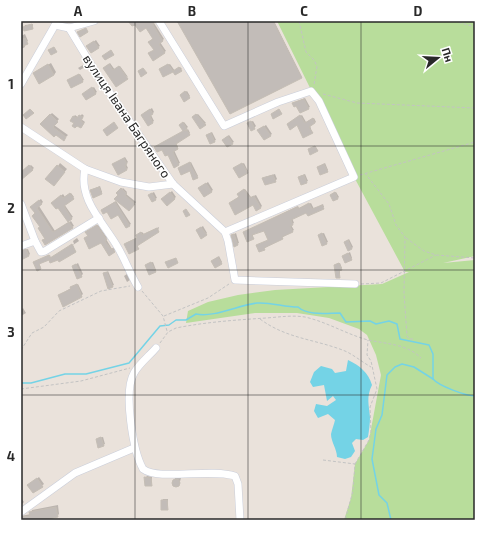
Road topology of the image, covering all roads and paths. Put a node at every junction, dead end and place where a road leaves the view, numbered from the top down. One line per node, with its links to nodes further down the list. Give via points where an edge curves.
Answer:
1 (94, 21): 7 (street)
2 (159, 21): 9 (street, via 224,126 278,102)
3 (299, 21): 9 (path, via 306,52 317,66)
4 (454, 21): 6 (path)
5 (54, 23): 7 (street); 8 (street)
6 (475, 27)
7 (69, 28): 16 (street, вулиця Івана Багряного, via 98,76)
8 (21, 84)
9 (311, 92): 10 (path, via 357,103); 15 (street, via 319,101)
10 (475, 108)
11 (21, 127): 13 (street)
12 (475, 142): 14 (path)
13 (85, 169): 16 (street, via 121,182 149,187); 18 (street, via 85,194)
14 (365, 173): 15 (path); 20 (path, via 389,204 396,225)
15 (354, 177): 19 (street)
16 (173, 184): 19 (street, вулиця Івана Багряного)
17 (21, 204): 21 (street)
18 (99, 218): 21 (street, via 46,251 38,250); 28 (street, via 118,247)
19 (225, 232): 26 (street)
20 (405, 237): 23 (path, via 424,251); 25 (path)
21 (35, 241): 22 (street)
22 (21, 246)
23 (436, 255): 24 (path); 25 (path)
24 (475, 258)
25 (405, 272): 27 (path, via 381,283); 32 (path, via 407,336)
26 (235, 280): 27 (street); 29 (path, via 208,298)
27 (355, 284)
28 (138, 287): 29 (path); 35 (path, via 101,291 59,311 44,328 32,334)
29 (163, 316): 31 (path)
30 (260, 318): 31 (path, via 231,319 192,325); 33 (path, via 289,315 305,317); 38 (path, via 272,328 344,351)
31 (168, 332): 34 (path)
32 (414, 339)
33 (368, 340): 36 (path, via 405,346); 38 (path, via 367,355)
34 (156, 348): 37 (street)
35 (21, 350)
36 (421, 358)
37 (141, 364): 39 (path, via 81,381); 40 (street, via 133,374 131,382 130,414)
38 (373, 368): 42 (path, via 377,389 370,407 372,432)
39 (21, 389)
40 (134, 448): 43 (street, via 75,473); 44 (street, via 142,469 147,472 221,473 235,476 238,484)
41 (323, 460): 42 (path)
42 (355, 464): 45 (path, via 353,491)
43 (21, 512)
44 (240, 520)
45 (345, 520)

